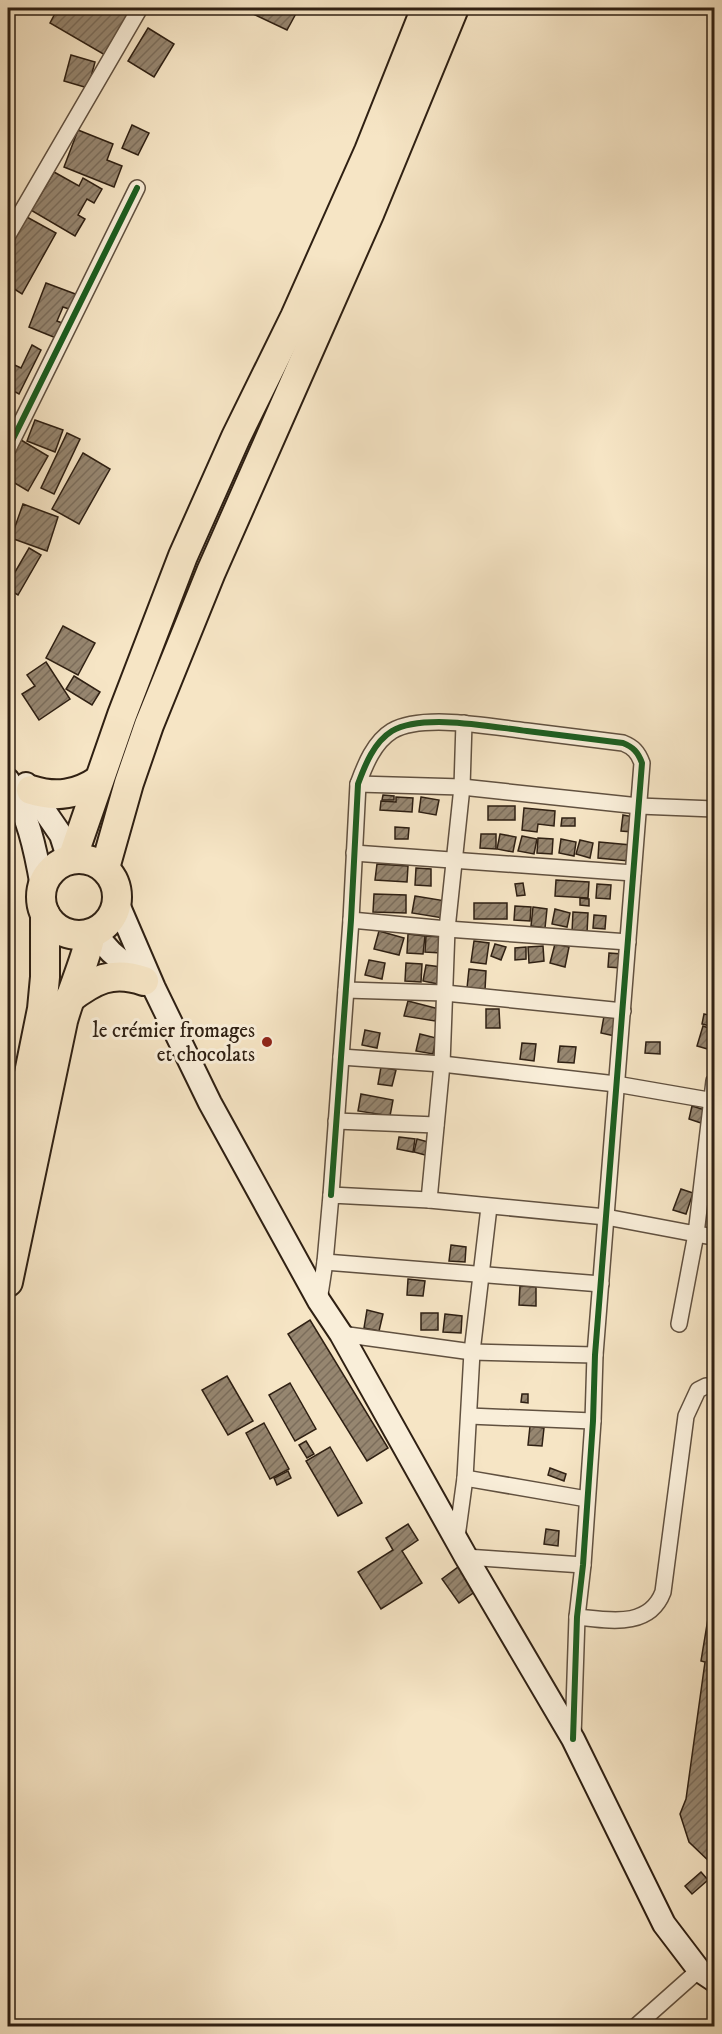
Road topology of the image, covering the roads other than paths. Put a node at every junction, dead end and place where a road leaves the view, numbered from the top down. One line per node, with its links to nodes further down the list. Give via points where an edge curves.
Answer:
1 (140, 8): 5 (street)
2 (426, 8): 8 (highway, via 355,182 183,556)
3 (453, 8): 17 (highway, via 154,715 129,783)
4 (137, 188): 6 (street)
5 (8, 235)
6 (8, 449)
7 (464, 723): 10 (street, via 423,723 391,732 374,748); 11 (street); 12 (street, via 632,747 642,763)
8 (99, 780): 9 (highway, via 81,791 61,795 41,793); 15 (highway)
9 (15, 782): 15 (main road, via 61,834); 19 (main road, via 31,831)
10 (358, 784): 11 (street); 14 (street)
11 (462, 787): 12 (street); 16 (street)
12 (639, 806): 13 (street); 18 (street)
13 (714, 809)
14 (354, 853): 16 (street); 21 (street)
15 (70, 860): 17 (highway, via 89,860); 19 (highway, via 52,870)
16 (454, 861): 18 (street); 22 (street)
17 (105, 868): 20 (highway, via 115,884)
18 (633, 873): 24 (street)
19 (44, 901): 23 (highway, via 49,921 62,932 78,936); 37 (highway, via 42,1009)
20 (117, 902): 23 (highway, via 110,920); 25 (main road)
21 (351, 920): 22 (street); 26 (street)
22 (447, 929): 24 (street); 27 (street)
23 (92, 933): 25 (main road); 28 (highway)
24 (628, 942): 29 (street)
25 (149, 984): 28 (highway, via 132,977 108,977); 48 (main road)
26 (346, 990): 27 (street); 30 (street)
27 (445, 993): 29 (street); 31 (street)
28 (69, 999): 46 (highway)
29 (623, 1011): 33 (street)
30 (341, 1058): 31 (street); 35 (street)
31 (442, 1064): 33 (street); 36 (street)
32 (714, 1081): 34 (street)
33 (616, 1084): 34 (street); 41 (street)
34 (713, 1101): 42 (street)
35 (336, 1121): 36 (street); 38 (street)
36 (436, 1125): 39 (street)
37 (8, 1177)
38 (331, 1195): 39 (street); 44 (street)
39 (429, 1200): 40 (street)
40 (489, 1207): 41 (street); 45 (street)
41 (606, 1217): 42 (street); 47 (street)
42 (696, 1234): 43 (street); 49 (street)
43 (714, 1237)
44 (325, 1262): 45 (street); 48 (street)
45 (482, 1273): 47 (street); 51 (street)
46 (8, 1282)
47 (601, 1284): 52 (street)
48 (319, 1301): 50 (main road)
49 (679, 1324)
50 (341, 1334): 51 (street); 58 (main road)
51 (472, 1352): 52 (street); 54 (street)
52 (595, 1355): 55 (street)
53 (714, 1387): 60 (street, via 698,1390 686,1416 660,1600 652,1611 637,1618 620,1621)
54 (469, 1416): 55 (street); 56 (street)
55 (593, 1421): 57 (street)
56 (465, 1478): 57 (street); 58 (street)
57 (587, 1499): 59 (street)
58 (461, 1547): 59 (street); 61 (main road)
59 (583, 1565): 60 (street)
60 (577, 1617): 61 (street)
61 (573, 1739): 62 (main road, via 664,1924)
62 (707, 1975): 63 (street)
63 (636, 2026)

